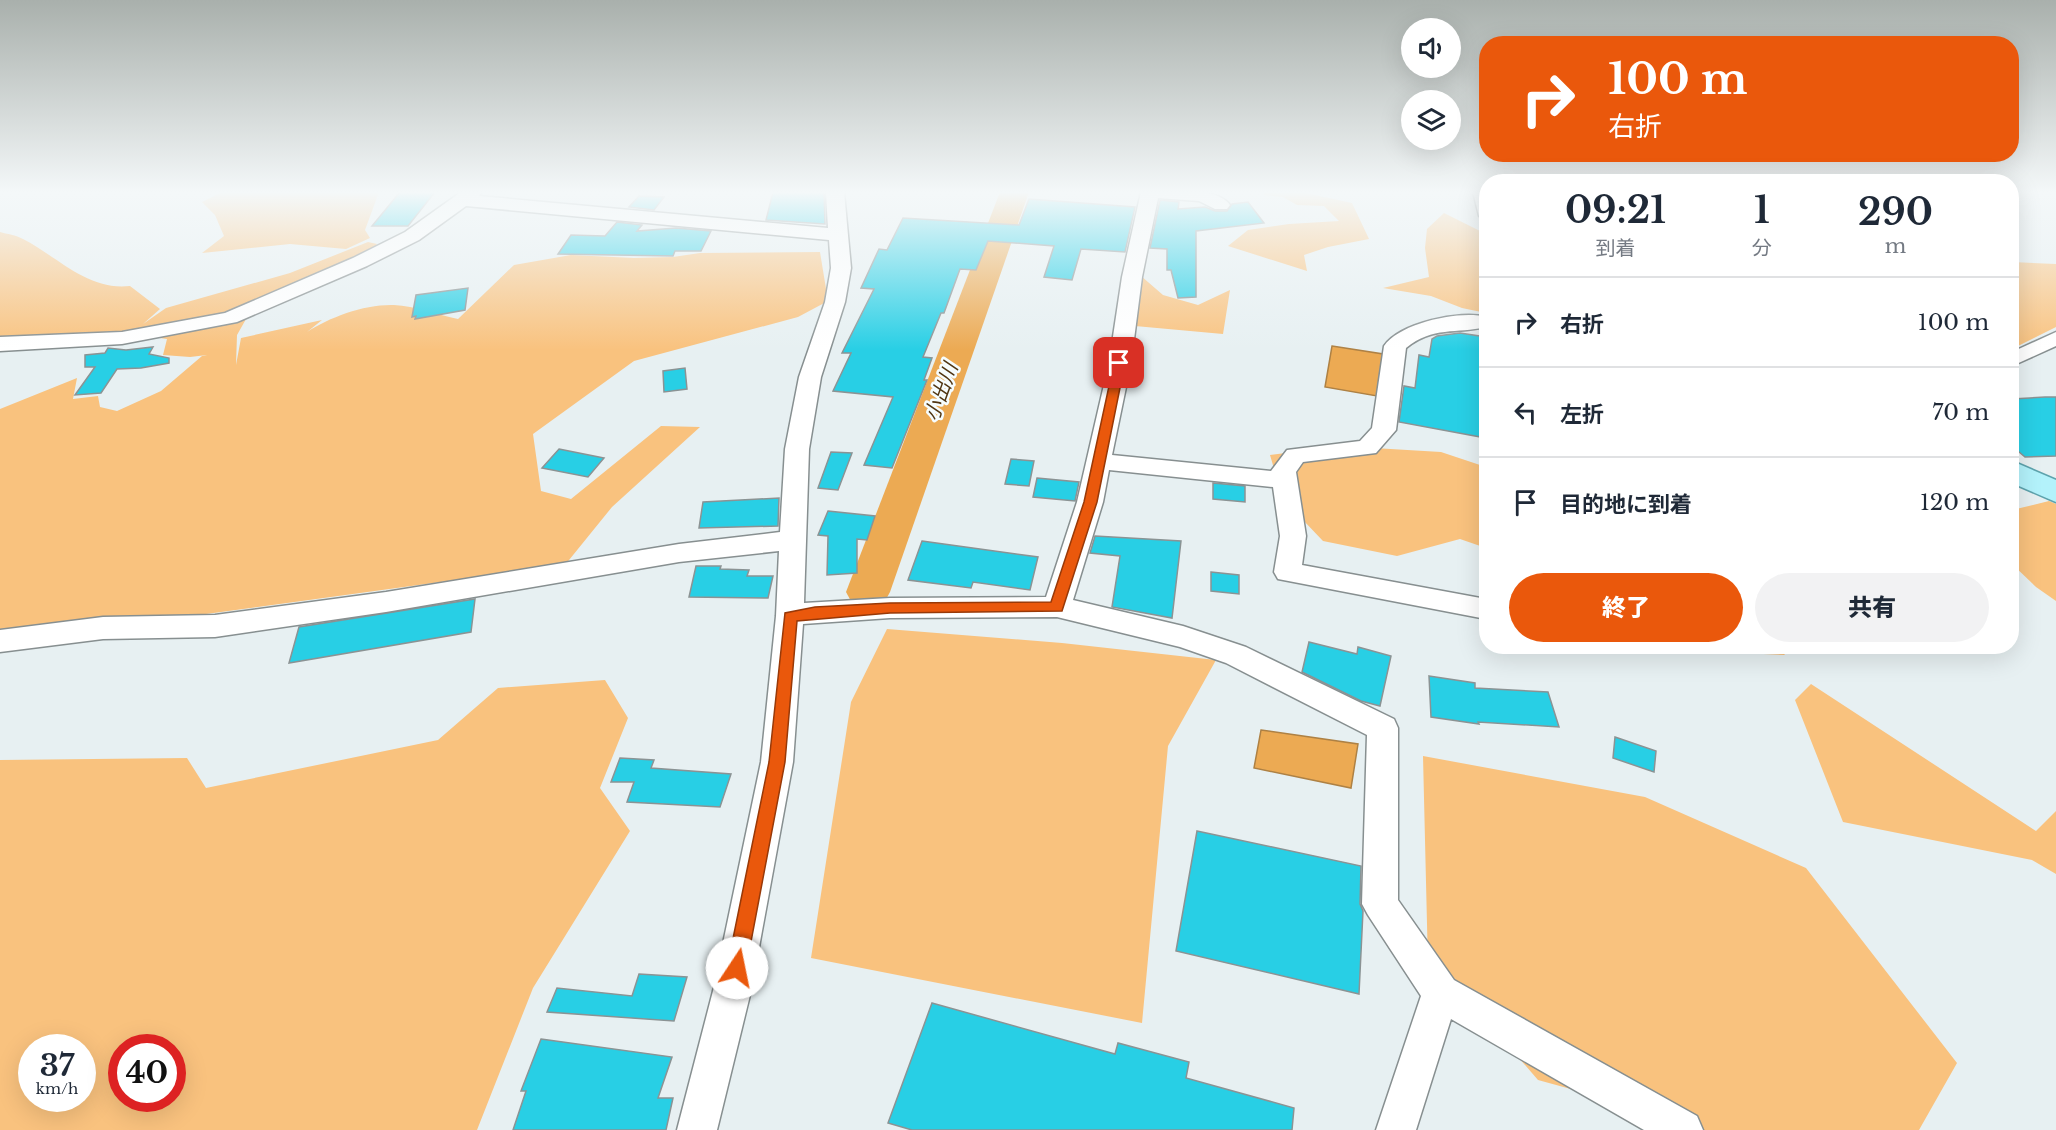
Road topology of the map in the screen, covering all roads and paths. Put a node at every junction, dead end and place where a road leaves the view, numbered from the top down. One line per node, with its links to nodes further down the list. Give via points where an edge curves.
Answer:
1 (395, 245): 6 (street, via 230,318 122,338)
2 (840, 245): 12 (street, via 841,268 835,302 810,377 796,449)
3 (1138, 245): 8 (street)
4 (1479, 322): 10 (street, via 1451,322 1406,336 1395,346 1383,430 1367,448 1296,455 1283,471)
5 (2056, 338): 7 (street)
6 (0, 344)
7 (2019, 356)
8 (1099, 460): 10 (street); 13 (street)
9 (2019, 474): 11 (main road)
10 (1284, 480): 14 (street, via 1293,536 1288,572)
11 (2056, 492)
12 (792, 540): 15 (street); 16 (street, via 680,553 215,626 103,628)
13 (1057, 607): 15 (street, via 890,608); 17 (street, via 1183,637 1236,655 1383,728 1380,903)
14 (1479, 608)
15 (790, 616): 18 (street, via 777,762 732,991)
16 (0, 641)
17 (1441, 993): 19 (street); 20 (street)
18 (697, 1130)
19 (1396, 1130)
20 (1683, 1130)

